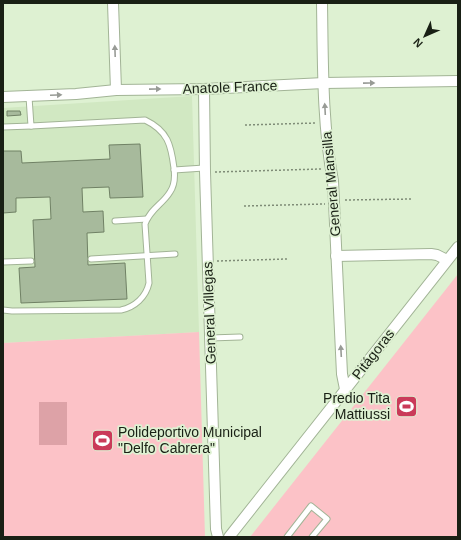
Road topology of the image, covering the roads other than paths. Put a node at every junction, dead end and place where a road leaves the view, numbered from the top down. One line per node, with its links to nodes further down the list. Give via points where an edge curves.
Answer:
1 (113, 3): 6 (street, one-way to 1)
2 (322, 3): 4 (street, General Mansilla)
3 (458, 81): 4 (street, Anatole France, one-way to 3)
4 (324, 83): 5 (street, Anatole France); 18 (street, General Mansilla, one-way to 4, via 335,202 327,150)
5 (204, 89): 6 (street, Anatole France, one-way to 5); 12 (street, General Villegas)
6 (116, 90): 8 (street, Anatole France, one-way to 6)
7 (3, 97): 8 (street, Anatole France)
8 (29, 97): 9 (lane)
9 (32, 126): 10 (lane); 11 (lane, via 145,120 169,142)
10 (3, 127)
11 (174, 170): 12 (lane); 13 (lane, via 175,181 170,193)
12 (204, 170): 25 (street, General Villegas)
13 (147, 219): 14 (lane); 17 (lane)
14 (115, 221)
15 (458, 247): 20 (street, Pitágoras)
16 (175, 254): 17 (lane)
17 (147, 256): 19 (lane); 23 (lane, via 148,290 138,302 126,309)
18 (336, 256): 20 (street, via 431,254); 26 (street, General Mansilla, one-way to 18, via 342,374)
19 (91, 259)
20 (448, 260): 26 (street, Pitágoras)
21 (31, 261): 22 (lane)
22 (3, 262)
23 (3, 310)
24 (240, 337): 25 (lane)
25 (210, 338): 27 (street, General Villegas)
26 (346, 389): 28 (street, Pitágoras)
27 (218, 537)
28 (229, 537)
29 (287, 537): 30 (lane, via 311,506 327,519)
30 (312, 537)

